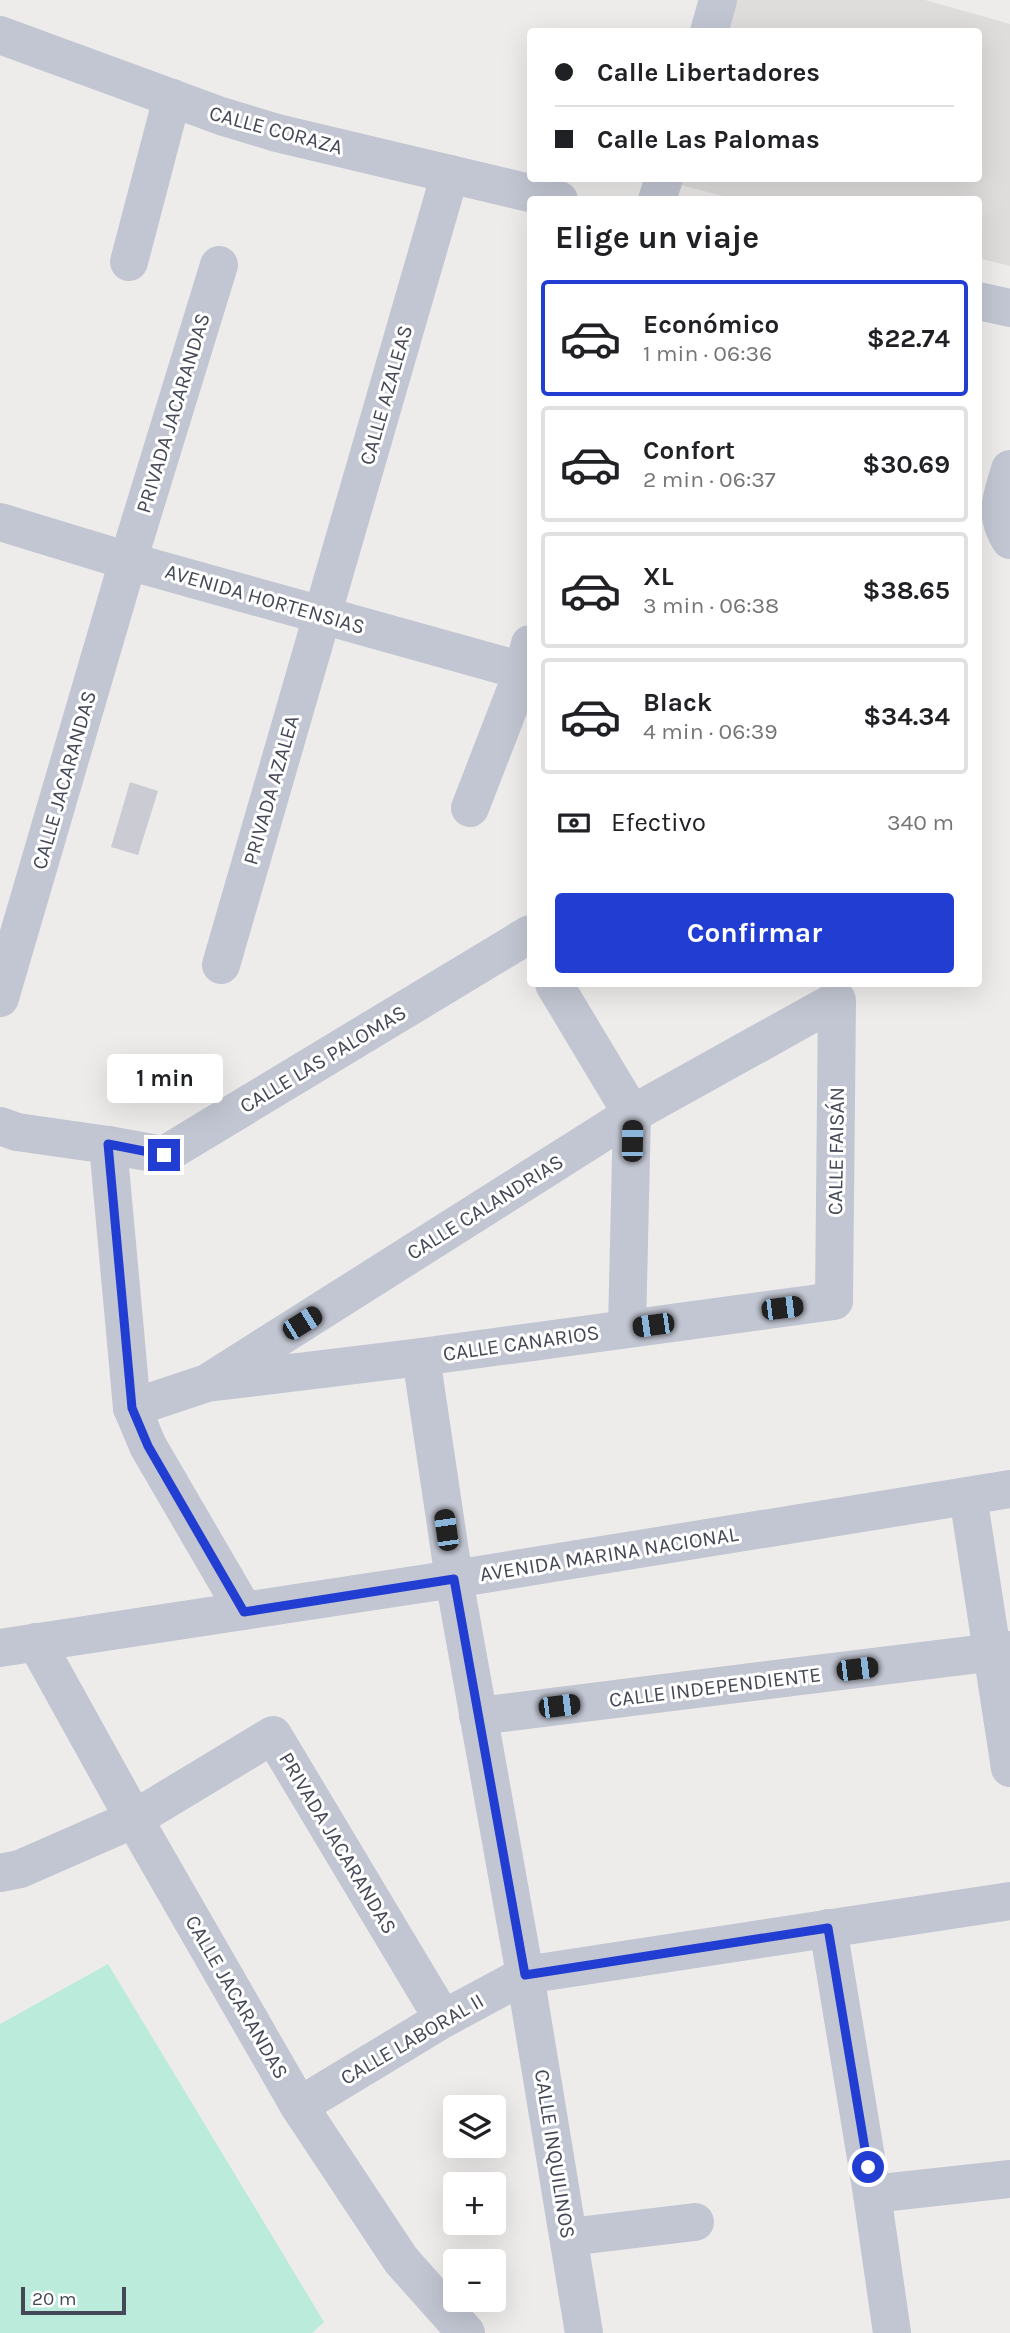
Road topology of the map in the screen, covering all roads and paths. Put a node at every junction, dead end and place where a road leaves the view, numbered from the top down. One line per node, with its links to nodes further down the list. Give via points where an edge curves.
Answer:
1 (719, 0): 2 (street)
2 (710, 28)
3 (0, 35): 4 (street, CALLE CORAZA)
4 (173, 99): 5 (street, CALLE CORAZA, via 277,133); 7 (street)
5 (450, 174): 6 (street, CALLE CORAZA); 15 (street, CALLE AZALEAS)
6 (542, 196)
7 (130, 262)
8 (219, 265): 14 (street, PRIVADA JACARANDAS)
9 (982, 302): 10 (street)
10 (1010, 308)
11 (1010, 469): 13 (street, via 1000,524)
12 (0, 522): 14 (street, AVENIDA HORTENSIAS)
13 (1010, 540)
14 (128, 561): 15 (street, AVENIDA HORTENSIAS); 22 (street, CALLE JACARANDAS)
15 (322, 615): 16 (street, AVENIDA HORTENSIAS); 20 (street, PRIVADA AZALEA)
16 (527, 663)
17 (527, 666): 18 (street)
18 (470, 808)
19 (527, 939): 26 (street, CALLE LAS PALOMAS, via 164,1155)
20 (221, 965)
21 (556, 987): 24 (street)
22 (0, 998)
23 (837, 1000): 24 (street, CALLE CALANDRIAS); 27 (street, CALLE FAISÁN)
24 (632, 1114): 28 (street); 30 (street, CALLE CALANDRIAS)
25 (6, 1133): 26 (street, CALLE LAS PALOMAS)
26 (108, 1144): 31 (street)
27 (834, 1301): 28 (street, CALLE CANARIOS)
28 (627, 1328): 29 (street, CALLE CANARIOS)
29 (421, 1357): 30 (street, CALLE CANARIOS); 34 (street, CALLE INQUILINOS)
30 (207, 1383): 31 (street, CALLE CALANDRIAS)
31 (132, 1408): 35 (street, via 148,1446)
32 (1010, 1489): 33 (street, AVENIDA MARINA NACIONAL)
33 (968, 1496): 34 (street, AVENIDA MARINA NACIONAL); 37 (street)
34 (454, 1579): 35 (street, AVENIDA MARINA NACIONAL); 38 (street, CALLE INQUILINOS)
35 (244, 1612): 36 (street, AVENIDA MARINA NACIONAL)
36 (18, 1645): 40 (street, CALLE JACARANDAS)
37 (1001, 1651): 38 (street, CALLE INDEPENDIENTE); 39 (street)
38 (478, 1716): 44 (street, CALLE INQUILINOS)
39 (1010, 1768)
40 (134, 1819): 41 (street, via 20,1869); 45 (street, PRIVADA JACARANDAS, via 273,1735); 46 (street, CALLE JACARANDAS)
41 (0, 1873)
42 (1010, 1901): 43 (street, CALLE LABORAL II)
43 (828, 1928): 44 (street, CALLE LABORAL II); 48 (street)
44 (525, 1975): 45 (street, CALLE LABORAL II); 50 (street, CALLE INQUILINOS)
45 (443, 2019): 46 (street, CALLE LABORAL II)
46 (299, 2106): 51 (street, CALLE JACARANDAS, via 401,2260)
47 (1010, 2179): 48 (street)
48 (872, 2194): 53 (street)
49 (695, 2222): 50 (street)
50 (569, 2237): 52 (street, CALLE INQUILINOS)
51 (466, 2333)
52 (584, 2333)
53 (892, 2333)

